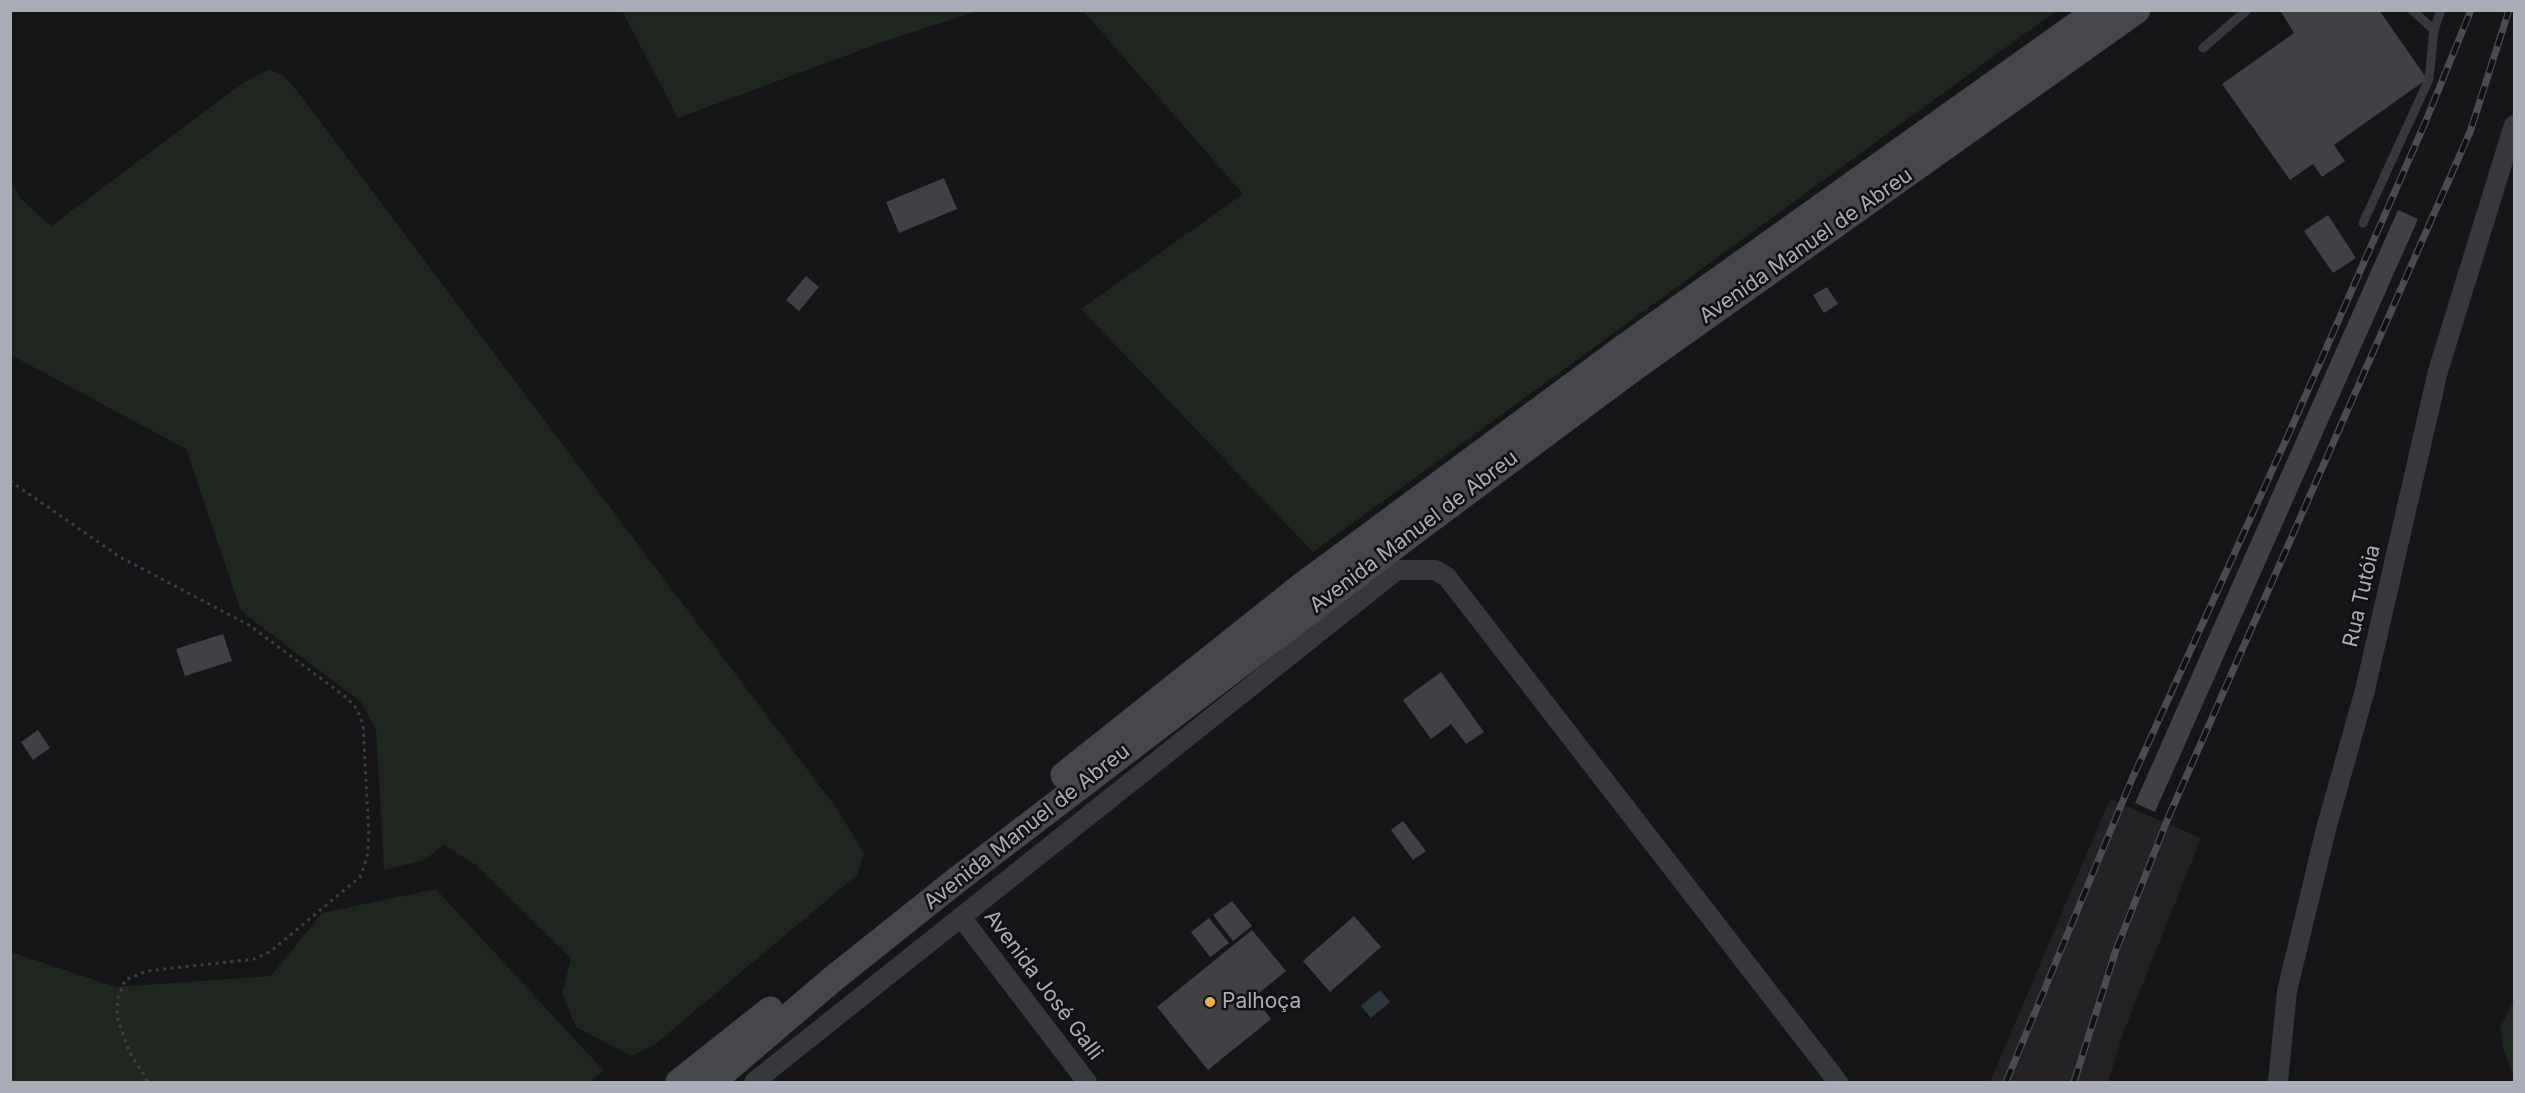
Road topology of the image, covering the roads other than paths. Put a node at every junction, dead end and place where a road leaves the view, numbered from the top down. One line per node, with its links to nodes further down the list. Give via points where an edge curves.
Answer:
1 (2098, 10): 11 (main road, Avenida Manuel de Abreu, via 1626,346 1303,585)
2 (2137, 10): 12 (main road, Avenida Manuel de Abreu, via 1635,368 1412,533 957,880 834,978)
3 (2247, 10): 7 (lane)
4 (2412, 10): 6 (lane)
5 (2441, 10): 6 (lane)
6 (2434, 30): 9 (lane, via 2430,79)
7 (2203, 48)
8 (2514, 125): 16 (street, Rua Tutóia, via 2438,371 2365,690 2287,991)
9 (2363, 223)
10 (961, 918): 13 (street); 14 (street, Avenida José Galli); 15 (street, via 1397,570 1435,570 1447,578)
11 (679, 1083)
12 (712, 1083)
13 (754, 1083)
14 (1087, 1083)
15 (1838, 1083)
16 (2278, 1083)

